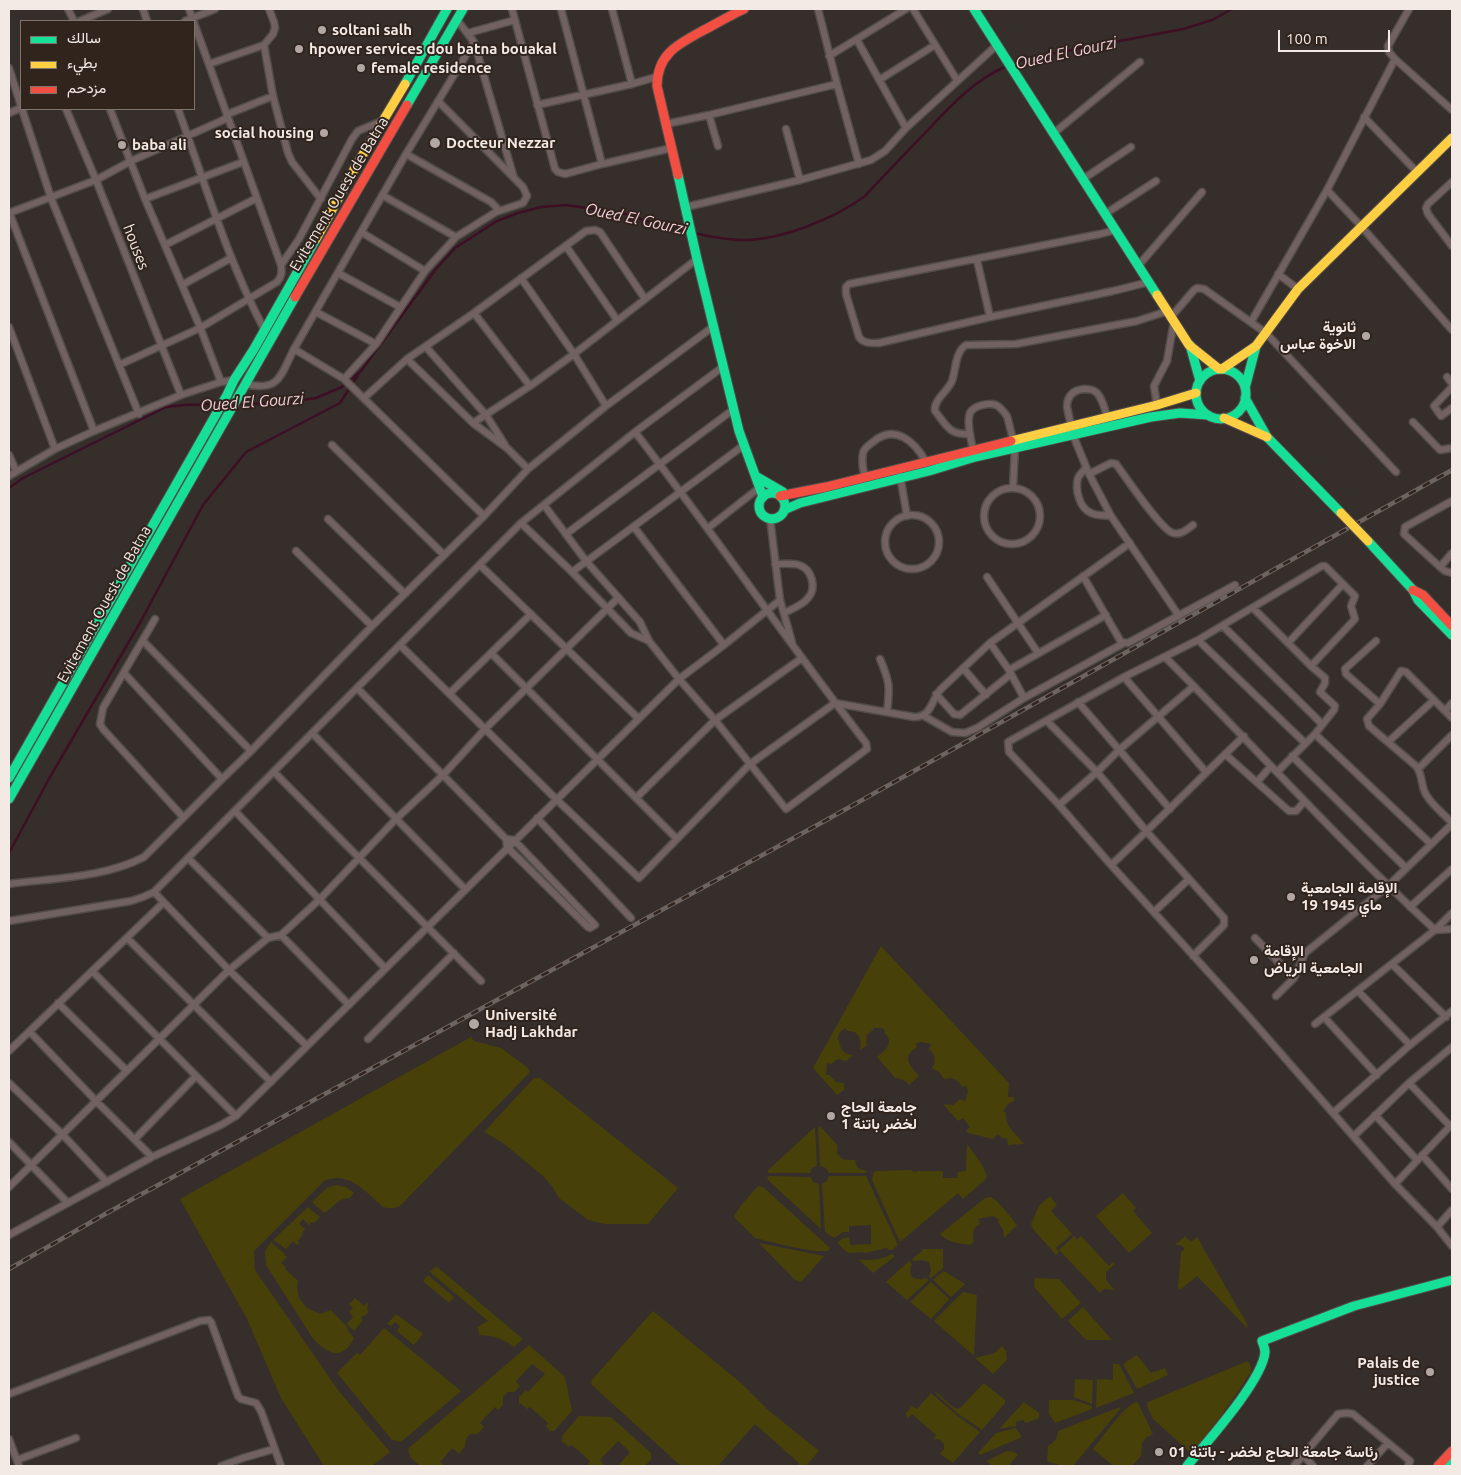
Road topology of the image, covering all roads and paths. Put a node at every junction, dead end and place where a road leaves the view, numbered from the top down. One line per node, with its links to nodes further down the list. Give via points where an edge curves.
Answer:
1 (108, 9): 17 (street)
2 (190, 9): 16 (street)
3 (215, 9): 16 (street)
4 (269, 9): 26 (street, via 275,28)
5 (447, 9): 51 (main road, Evitement Ouest de Batna)
6 (463, 9): 19 (main road, Evitement Ouest de Batna)
7 (512, 9): 20 (street)
8 (561, 9): 38 (street)
9 (612, 9): 36 (street)
10 (744, 9): 33 (main road, via 669,52)
11 (818, 9): 28 (street)
12 (906, 9): 23 (street)
13 (913, 9): 27 (street)
14 (974, 9): 25 (main road)
15 (1409, 9): 29 (street, via 1388,46)
16 (193, 18): 18 (street)
17 (82, 20)
18 (188, 20)
19 (457, 20): 22 (street); 138 (main road, Evitement Ouest de Batna)
20 (515, 20): 22 (street); 42 (street)
21 (195, 24): 31 (street)
22 (468, 34): 24 (street)
23 (857, 40): 28 (street); 34 (street)
24 (474, 42): 40 (street); 68 (street)
25 (997, 44): 35 (street); 55 (main road)
26 (264, 45): 31 (street); 39 (street)
27 (935, 45): 34 (street); 35 (street)
28 (829, 56): 37 (street)
29 (1395, 59): 47 (street); 50 (street)
30 (1140, 62): 55 (street)
31 (209, 64): 48 (street)
32 (9, 68): 41 (street)
33 (656, 77): 36 (street); 52 (main road)
34 (880, 80): 53 (street)
35 (957, 80): 53 (street)
36 (632, 84): 38 (street)
37 (836, 84): 49 (street); 65 (street)
38 (584, 95): 42 (street); 64 (street)
39 (273, 96): 48 (street); 80 (street, via 292,162)
40 (438, 101): 61 (street); 68 (street)
41 (20, 102)
42 (537, 104): 64 (street, via 556,170 565,174)
43 (23, 110): 77 (street)
44 (66, 110): 69 (street, houses)
45 (110, 110): 62 (street)
46 (178, 110): 56 (street)
47 (1452, 110)
48 (228, 114): 56 (street, via 221,122); 63 (street)
49 (709, 115): 52 (street); 58 (street)
50 (1364, 117): 66 (street); 74 (street)
51 (384, 120): 80 (street, via 358,131); 102 (main road, Evitement Ouest de Batna)
52 (666, 124): 60 (main road)
53 (906, 128): 65 (street, via 885,151)
54 (786, 129): 70 (street)
55 (1054, 132): 71 (main road)
56 (188, 135): 62 (street); 67 (street)
57 (1452, 138): 66 (main road)
58 (718, 146)
59 (1131, 147): 71 (street)
60 (672, 148): 64 (street); 81 (main road)
61 (406, 154): 76 (street); 83 (street, via 491,202 497,208)
62 (132, 162): 69 (street); 79 (street)
63 (243, 162): 67 (street); 78 (street)
64 (602, 164)
65 (859, 164): 70 (street)
66 (1417, 172): 86 (main road)
67 (202, 177): 79 (street); 85 (street)
68 (514, 178): 83 (street, via 526,192 526,201)
69 (96, 180): 77 (street); 124 (street, houses)
70 (800, 180): 81 (street)
71 (1083, 180): 84 (main road)
72 (1156, 181): 84 (street)
73 (1452, 182): 92 (street, via 1426,208)
74 (1327, 190): 86 (street); 100 (street)
75 (1202, 192): 97 (street)
76 (382, 195): 88 (street); 89 (street)
77 (51, 198): 82 (street); 130 (street)
78 (257, 198): 85 (street); 96 (street)
79 (145, 199): 90 (street)
80 (321, 199): 96 (street)
81 (686, 207): 94 (main road)
82 (9, 212): 158 (street)
83 (496, 212): 89 (street)
84 (1105, 214): 87 (main road)
85 (217, 219): 90 (street); 93 (street)
86 (1361, 226): 106 (main road); 116 (street)
87 (1116, 230): 95 (street); 97 (main road)
88 (361, 232): 98 (street); 99 (street)
89 (456, 237): 98 (street)
90 (165, 244): 105 (street)
91 (566, 246): 103 (street); 107 (street, via 586,231 600,232); 114 (street)
92 (1452, 246)
93 (231, 258): 105 (street); 108 (street)
94 (697, 259): 107 (street); 117 (main road)
95 (977, 260): 113 (street); 113 (street, via 849,284 846,294 859,337 866,343 879,343)
96 (281, 265): 101 (street)
97 (1138, 266): 104 (main road)
98 (425, 270): 109 (street)
99 (338, 273): 109 (street); 110 (street)
100 (1278, 274): 106 (street); 115 (street)
101 (281, 277): 102 (street); 108 (street)
102 (293, 278): 120 (main road, Evitement Ouest de Batna)
103 (521, 278): 111 (street); 128 (street)
104 (1149, 282): 112 (main road); 113 (street)
105 (182, 285): 119 (street)
106 (1298, 289): 121 (main road)
107 (645, 299): 114 (street)
108 (249, 300): 119 (street); 120 (street)
109 (400, 306): 122 (street)
110 (316, 312): 122 (street); 127 (street)
111 (474, 313): 126 (street); 140 (street)
112 (1171, 316): 115 (street, via 1194,290 1200,288); 123 (main road); 146 (street, via 1167,361 1154,386); 160 (street, via 1016,344 966,345 959,355 952,382 934,408 952,432)
113 (990, 317)
114 (617, 320): 128 (street)
115 (1251, 322): 121 (street)
116 (1451, 325)
117 (714, 326): 131 (main road); 147 (street)
118 (9, 327): 167 (street)
119 (200, 328): 124 (street); 137 (street)
120 (264, 329): 134 (main road, Evitement Ouest de Batna)
121 (1266, 333): 125 (main road); 175 (street)
122 (376, 344): 135 (street)
123 (1190, 345): 132 (main road); 136 (main road)
124 (161, 346): 130 (street); 143 (street, houses)
125 (1256, 346): 132 (main road); 141 (main road)
126 (426, 347): 129 (street); 151 (street)
127 (294, 349): 135 (street); 138 (street, via 274,384 263,387)
128 (574, 354): 140 (street); 147 (street)
129 (407, 360): 144 (street); 156 (street)
130 (119, 365): 150 (street)
131 (724, 366): 149 (main road); 159 (street)
132 (1220, 369): 136 (main road, via 1211,371); 141 (main road, via 1239,377)
133 (1447, 378): 139 (street)
134 (234, 380): 137 (street); 292 (main road, Evitement Ouest de Batna)
135 (346, 381): 144 (street)
136 (1200, 381): 142 (main road)
137 (221, 382): 143 (street)
138 (245, 384): 296 (main road, Evitement Ouest de Batna)
139 (1452, 385): 148 (street, via 1434,406 1441,416)
140 (530, 386): 151 (street)
141 (1245, 388): 145 (main road)
142 (1196, 393): 146 (main road); 152 (main road, via 1198,402)
143 (181, 395): 150 (street)
144 (364, 398): 188 (street)
145 (1246, 398): 154 (main road, via 1238,412); 161 (main road)
146 (1157, 405): 153 (main road)
147 (606, 406): 172 (street)
148 (1452, 408)
149 (734, 409): 164 (main road); 171 (street)
150 (139, 414): 158 (street)
151 (486, 415): 156 (street); 165 (street)
152 (1208, 415): 154 (main road); 157 (main road, via 1161,415)
153 (1107, 417): 157 (main road); 157 (street, via 1097,393 1090,389 1077,390 1067,403)
154 (1224, 418): 161 (main road)
155 (1412, 422): 166 (street, via 1440,450)
156 (473, 424): 165 (street)
157 (1072, 430): 162 (main road); 174 (street)
158 (94, 431): 167 (street)
159 (635, 432): 171 (street); 186 (street)
160 (970, 434): 162 (street, via 969,418 973,409 992,404 1007,416); 168 (street)
161 (1267, 437): 212 (main road, bridge)
162 (1014, 444): 168 (main road); 180 (street)
163 (332, 445): 201 (street)
164 (744, 445): 178 (main road); 181 (street)
165 (507, 448): 172 (street)
166 (1452, 448)
167 (55, 449): 173 (street)
168 (974, 454): 170 (main road); 176 (main road)
169 (9, 455): 173 (street)
170 (926, 462): 176 (main road); 179 (street, via 918,448 903,436 882,436 863,452)
171 (660, 465): 181 (street); 197 (street)
172 (528, 469): 188 (street)
173 (16, 470): 177 (street)
174 (1087, 471): 190 (street); 190 (street, via 1078,478 1081,502 1090,513); 194 (street, via 1116,464 1168,531 1182,533)
175 (1396, 472)
176 (900, 473): 179 (main road); 187 (main road); 189 (street)
177 (9, 476)
178 (757, 477): 182 (main road); 183 (main road)
179 (864, 477): 183 (main road)
180 (1013, 488): 180 (street, via 992,497 984,518 995,538 1012,544 1033,535 1039,526 1040,514 1030,494)
181 (681, 492): 195 (street); 196 (street)
182 (761, 492): 184 (main road); 191 (main road, via 761,512); 196 (street)
183 (791, 495): 184 (main road)
184 (780, 496): 187 (main road)
185 (1452, 501): 205 (street, via 1404,529 1404,534)
186 (544, 505): 193 (street); 197 (street)
187 (784, 510): 191 (main road, via 780,516)
188 (484, 516): 201 (street)
189 (907, 516): 189 (street, via 889,528 886,550 900,567 917,569 936,557 940,540 929,521)
190 (1112, 516): 198 (street)
191 (770, 518): 203 (street)
192 (328, 519): 213 (street)
193 (522, 523): 204 (street); 206 (street)
194 (1193, 525)
195 (634, 527): 202 (street); 237 (street)
196 (708, 528): 218 (street)
197 (566, 534): 202 (street)
198 (1130, 543): 208 (street); 222 (street)
199 (296, 551): 226 (street)
200 (1452, 553): 205 (street)
201 (444, 555): 213 (street)
202 (586, 561): 206 (street); 214 (street)
203 (775, 564): 215 (street); 219 (street, via 800,565 811,576 812,592 808,599)
204 (480, 565): 220 (street); 236 (street)
205 (1440, 567): 207 (street)
206 (572, 572): 217 (street)
207 (1452, 574)
208 (1083, 576): 221 (street); 225 (street)
209 (988, 577): 225 (street)
210 (1343, 584): 216 (street, via 1323,566); 235 (street); 245 (street, via 1355,598 1351,606 1354,618)
211 (1235, 585): 222 (street)
212 (1412, 590): 223 (main road, via 1423,595); 228 (main road, via 1418,600)
213 (405, 594): 226 (street)
214 (618, 598): 217 (street); 231 (street, via 640,622)
215 (780, 600): 218 (street); 219 (street)
216 (1253, 608): 227 (street); 235 (street)
217 (606, 609): 231 (street, via 631,633); 239 (street)
218 (767, 611): 237 (street); 238 (street)
219 (784, 613): 238 (street)
220 (531, 614): 239 (street); 240 (street)
221 (1106, 615): 234 (street); 241 (street)
222 (1179, 616): 234 (street)
223 (1448, 618): 228 (main road)
224 (155, 619): 230 (street)
225 (1018, 623): 233 (street); 241 (street)
226 (372, 626): 280 (street)
227 (1223, 626): 229 (street); 271 (street)
228 (1452, 630)
229 (1198, 640): 242 (street); 278 (street)
230 (143, 641): 248 (street); 280 (street)
231 (649, 641): 250 (street)
232 (1376, 641): 262 (street, via 1345,672)
233 (990, 643): 246 (street); 247 (street)
234 (1124, 643): 257 (street)
235 (1288, 643): 245 (street)
236 (400, 645): 252 (street); 254 (street)
237 (724, 645): 250 (street)
238 (793, 646): 243 (street)
239 (566, 649): 253 (street); 266 (street)
240 (491, 653): 253 (street); 254 (street)
241 (1038, 653): 247 (street)
242 (1165, 657): 249 (street); 251 (street)
243 (802, 658): 260 (street); 269 (street)
244 (880, 659): 264 (street, via 890,687)
245 (1311, 666): 271 (street, via 1325,678 1320,692 1335,706)
246 (963, 668): 255 (street); 256 (street)
247 (1010, 672): 256 (street); 257 (street)
248 (124, 673): 293 (street); 302 (street, via 103,708 100,724)
249 (1124, 677): 259 (street); 267 (street)
250 (679, 678): 266 (street); 269 (street)
251 (1194, 686): 267 (street); 275 (street)
252 (357, 688): 273 (street); 291 (street)
253 (526, 688): 272 (street); 283 (street)
254 (450, 693): 272 (street)
255 (936, 694): 256 (street, via 957,715); 265 (street)
256 (986, 695)
257 (1024, 698): 265 (street, via 965,733 952,732)
258 (1434, 700): 262 (street, via 1401,671); 263 (street); 277 (street)
259 (1078, 702): 270 (street); 279 (street)
260 (835, 703): 264 (street); 284 (street); 284 (street, via 867,749 786,809)
261 (1452, 703): 263 (street)
262 (1380, 704): 277 (street, via 1367,719 1369,726)
263 (1445, 711): 268 (street)
264 (887, 712): 265 (street)
265 (924, 716)
266 (638, 718): 283 (street)
267 (1159, 718): 279 (street); 289 (street)
268 (1452, 718)
269 (715, 720): 284 (street); 295 (street)
270 (1047, 721): 288 (street); 299 (street, via 1008,742 1007,748)
271 (1322, 724): 274 (street)
272 (486, 728): 291 (street); 297 (street)
273 (312, 733): 287 (street); 304 (street)
274 (1315, 734): 278 (street); 310 (street)
275 (1244, 736): 281 (street); 285 (street)
276 (1452, 736): 286 (street)
277 (1388, 742): 286 (street)
278 (1305, 743): 282 (street)
279 (1119, 750): 288 (street); 300 (street)
280 (251, 751): 293 (street)
281 (1225, 754): 289 (street); 294 (street)
282 (1292, 756): 290 (street); 315 (street)
283 (596, 758): 295 (street); 297 (street)
284 (750, 764): 308 (street)
285 (1271, 766): 290 (street); 294 (street)
286 (1418, 769): 305 (street, via 1427,796)
287 (274, 772): 301 (street); 313 (street)
288 (1097, 772): 299 (street); 306 (street)
289 (1206, 772): 300 (street)
290 (1277, 772): 298 (street)
291 (443, 774): 304 (street); 307 (street)
292 (9, 778)
293 (222, 779): 302 (street)
294 (1257, 782): 298 (street, via 1289,811 1296,811)
295 (636, 798): 308 (street)
296 (9, 799)
297 (556, 799): 303 (street); 308 (street, via 639,878)
298 (1304, 802): 319 (street)
299 (1059, 805): 314 (street)
300 (1170, 809): 306 (street)
301 (235, 811): 312 (street); 322 (street)
302 (183, 817): 318 (street, via 144,857 132,863 88,874)
303 (537, 818): 309 (street); 327 (street)
304 (396, 819): 313 (street); 320 (street)
305 (1452, 823): 310 (street)
306 (1147, 832): 314 (street); 317 (street)
307 (506, 839): 309 (street); 311 (street)
308 (677, 839)
309 (514, 840): 311 (street); 311 (street, via 594,925 588,927)
310 (1431, 844): 315 (street)
311 (507, 847): 320 (street)
312 (188, 858): 321 (street); 334 (street)
313 (358, 858): 322 (street); 329 (street)
314 (1111, 865): 325 (street)
315 (1406, 868): 319 (street)
316 (1452, 869): 324 (street)
317 (1189, 879): 325 (street); 337 (street, via 1224,918 1224,925)
318 (9, 884)
319 (1388, 886): 324 (street); 342 (street, via 1306,953)
320 (465, 889): 329 (street)
321 (154, 892): 323 (street); 328 (street, via 131,900)
322 (320, 898): 332 (street); 339 (street)
323 (163, 903): 333 (street); 340 (street)
324 (1410, 907): 331 (street)
325 (1154, 912): 337 (street)
326 (1452, 913): 331 (street)
327 (631, 918)
328 (9, 922)
329 (427, 926): 336 (street); 339 (street)
330 (1452, 929): 331 (street)
331 (1435, 930): 338 (street)
332 (281, 935): 334 (street); 348 (street)
333 (127, 938): 341 (street); 347 (street)
334 (268, 938): 340 (street)
335 (1255, 938): 342 (street)
336 (454, 953): 343 (street); 355 (street)
337 (1193, 956): 367 (street)
338 (1392, 964): 344 (street); 350 (street)
339 (385, 968): 348 (street)
340 (230, 970): 347 (street); 357 (street)
341 (92, 972): 346 (street); 354 (street)
342 (1294, 978): 345 (street)
343 (482, 981)
344 (1358, 991): 351 (street); 356 (street)
345 (1276, 996)
346 (58, 1003): 353 (street); 360 (street)
347 (194, 1005): 354 (street); 363 (street)
348 (349, 1005): 357 (street)
349 (1452, 1011): 350 (street)
350 (1446, 1016): 356 (street)
351 (1324, 1017): 352 (street); 361 (street)
352 (1315, 1024)
353 (30, 1032): 359 (street); 366 (street)
354 (159, 1039): 360 (street); 362 (street)
355 (368, 1039)
356 (1410, 1045): 361 (street)
357 (307, 1046): 363 (street)
358 (1452, 1046): 365 (street)
359 (9, 1051)
360 (127, 1071): 366 (street)
361 (1377, 1075): 367 (street)
362 (196, 1076): 369 (street); 373 (street)
363 (270, 1082): 369 (street)
364 (9, 1083): 371 (street)
365 (1409, 1083): 368 (street); 370 (street)
366 (96, 1102): 371 (street); 373 (street)
367 (1333, 1113): 372 (street)
368 (1375, 1115): 372 (street); 376 (street)
369 (236, 1116): 375 (street)
370 (1452, 1126): 376 (street)
371 (62, 1135): 377 (street); 378 (street)
372 (1354, 1136): 379 (street)
373 (135, 1139): 375 (street)
374 (9, 1142): 377 (street)
375 (152, 1157): 378 (street)
376 (1419, 1158): 379 (street); 381 (street)
377 (31, 1164): 380 (street); 382 (street)
378 (107, 1182): 382 (street)
379 (1395, 1184): 384 (street)
380 (9, 1187)
381 (1452, 1189)
382 (67, 1202): 385 (street)
383 (1452, 1210): 384 (street)
384 (1437, 1227): 386 (street)
385 (9, 1235)
386 (1452, 1246)
387 (1452, 1280): 401 (main road, via 1354,1306 1262,1341 1266,1350 1252,1382)
388 (9, 1394): 392 (street, via 209,1320 238,1396 256,1403)
389 (9, 1438): 397 (street)
390 (76, 1438): 397 (street)
391 (1388, 1443): 394 (street, via 1352,1414 1343,1413 1338,1414); 404 (street); 405 (street, via 1410,1462)
392 (274, 1449): 395 (street); 400 (street)
393 (1452, 1451): 406 (main road)
394 (1304, 1456): 402 (street); 403 (street)
395 (243, 1458): 398 (street); 399 (street)
396 (1452, 1462): 407 (main road)
397 (18, 1463)
398 (221, 1466)
399 (246, 1466)
400 (280, 1466)
401 (1187, 1466)
402 (1294, 1466)
403 (1314, 1466)
404 (1367, 1466)
405 (1408, 1466)
406 (1438, 1466)
407 (1448, 1466)

